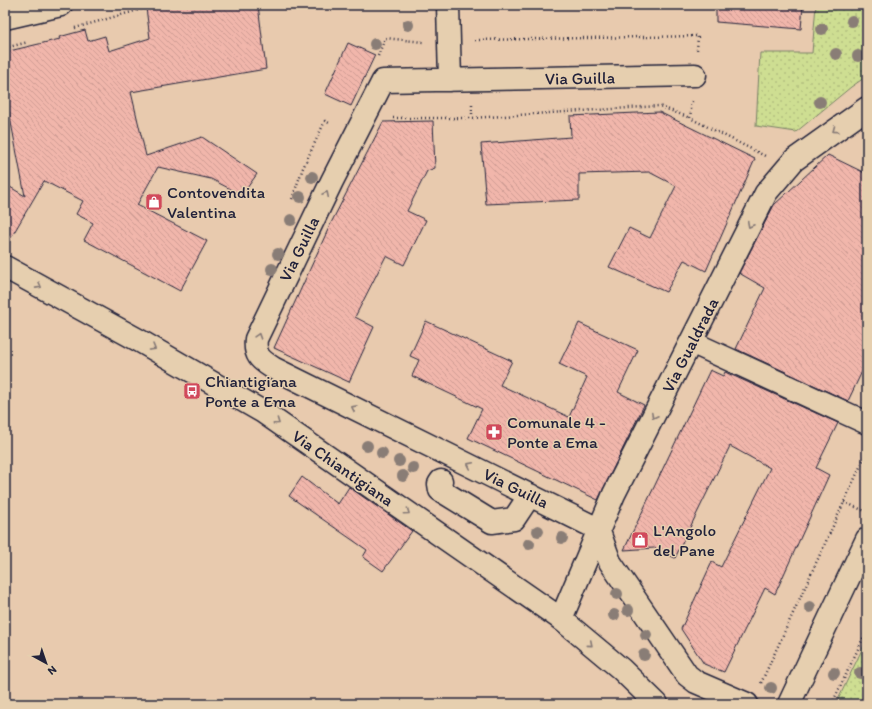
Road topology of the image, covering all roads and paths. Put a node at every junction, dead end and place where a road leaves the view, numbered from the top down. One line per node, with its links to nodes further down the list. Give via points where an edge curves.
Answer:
1 (61, 5): 6 (street)
2 (156, 5): 7 (path)
3 (448, 5): 12 (street)
4 (865, 5): 5 (path)
5 (867, 14)
6 (5, 18)
7 (68, 30)
8 (32, 40): 10 (path)
9 (470, 40): 11 (path, via 698,36)
10 (5, 48)
11 (695, 75): 12 (street, Via Guilla); 15 (path)
12 (450, 80): 22 (street, Via Guilla, one-way to 12, via 273,368 262,361 255,349 260,330 383,81)
13 (867, 108): 18 (street, Via Gualdrada, one-way to 18, via 794,160 766,194)
14 (389, 118): 15 (path, via 472,118 659,106)
15 (690, 118): 16 (path)
16 (770, 158)
17 (5, 267): 27 (street, Via Chiantigiana, one-way to 27, via 257,408)
18 (691, 342): 19 (street); 25 (street, Via Gualdrada, one-way to 25)
19 (867, 423)
20 (867, 452): 23 (path)
21 (441, 481): 22 (street, via 440,490 492,522 514,519)
22 (530, 495): 25 (street, Via Guilla)
23 (844, 502): 24 (path); 29 (path)
24 (867, 512)
25 (598, 528): 27 (street, Via Gualdrada); 31 (street, via 610,562 683,670 696,682)
26 (867, 539): 32 (street)
27 (560, 619): 30 (street, Via Chiantigiana, one-way to 30, via 621,669)
28 (867, 630): 33 (path)
29 (761, 684)
30 (657, 704)
31 (747, 704)
32 (789, 704)
33 (832, 704)

